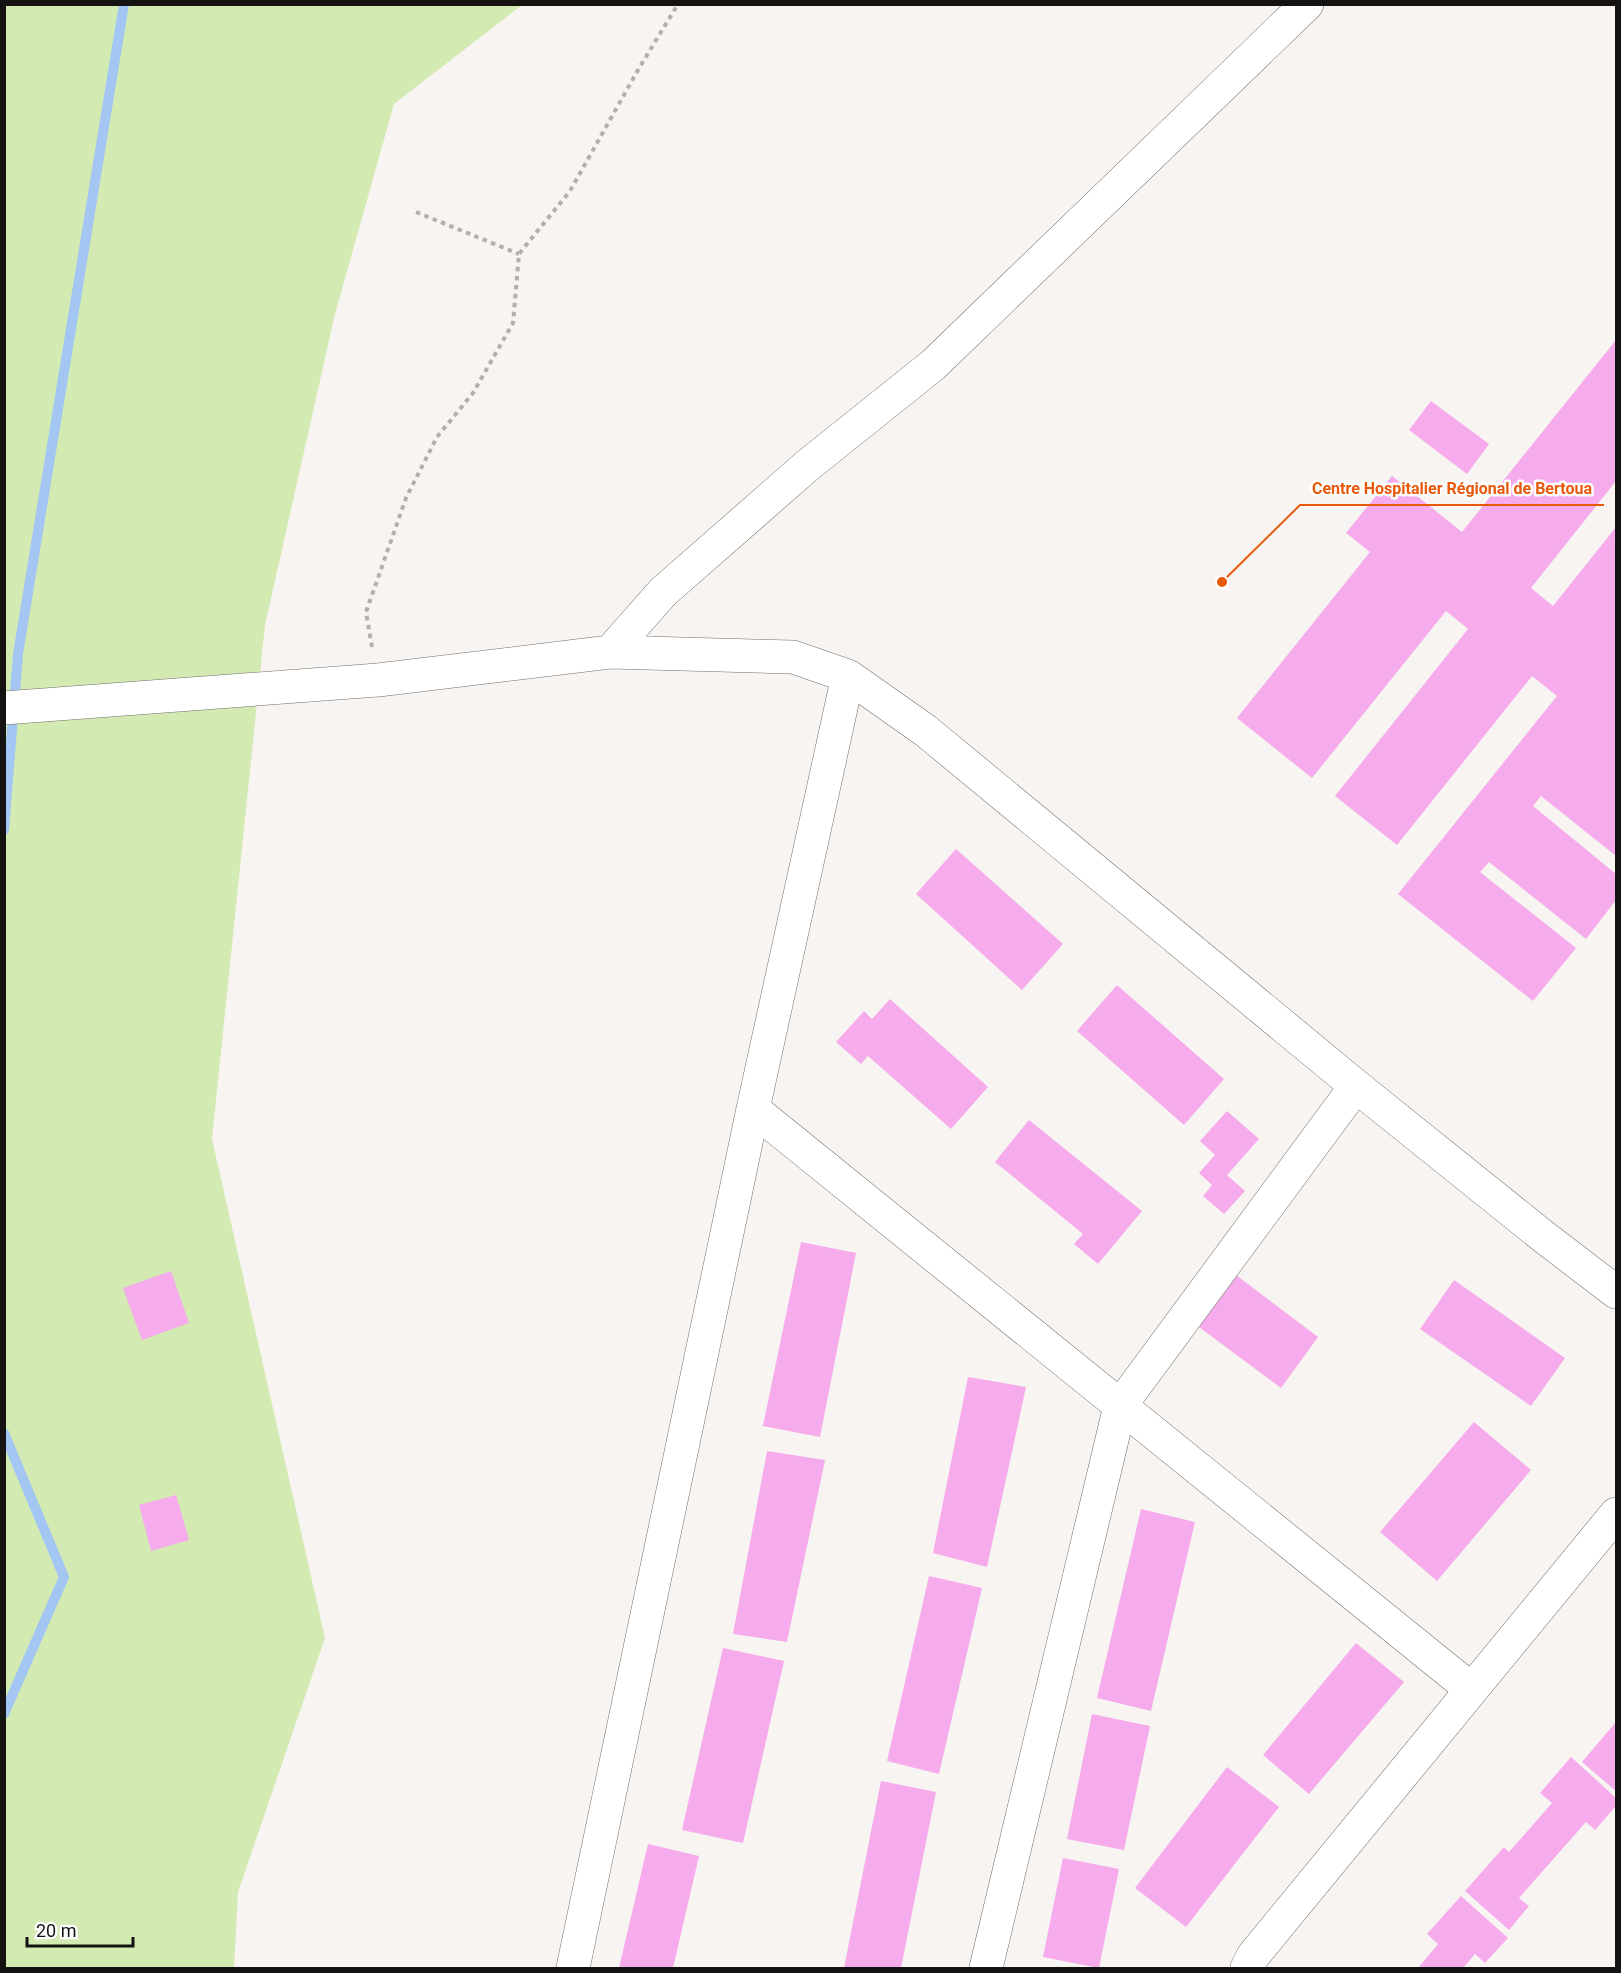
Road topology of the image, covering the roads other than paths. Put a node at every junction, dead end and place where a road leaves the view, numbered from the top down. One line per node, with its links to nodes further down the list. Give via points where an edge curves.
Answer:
1 (1307, 4): 2 (street, via 933,365 808,465 663,592)
2 (610, 652): 3 (street, via 793,657); 4 (street, via 378,680)
3 (848, 676): 5 (street, via 926,731); 6 (street)
4 (4, 708)
5 (1356, 1086): 7 (street); 8 (street)
6 (753, 1109): 8 (street); 11 (street)
7 (1617, 1292)
8 (1120, 1406): 10 (street); 12 (street)
9 (1617, 1514): 10 (street)
10 (1471, 1689): 13 (street)
11 (573, 1968)
12 (986, 1968)
13 (1247, 1968)

